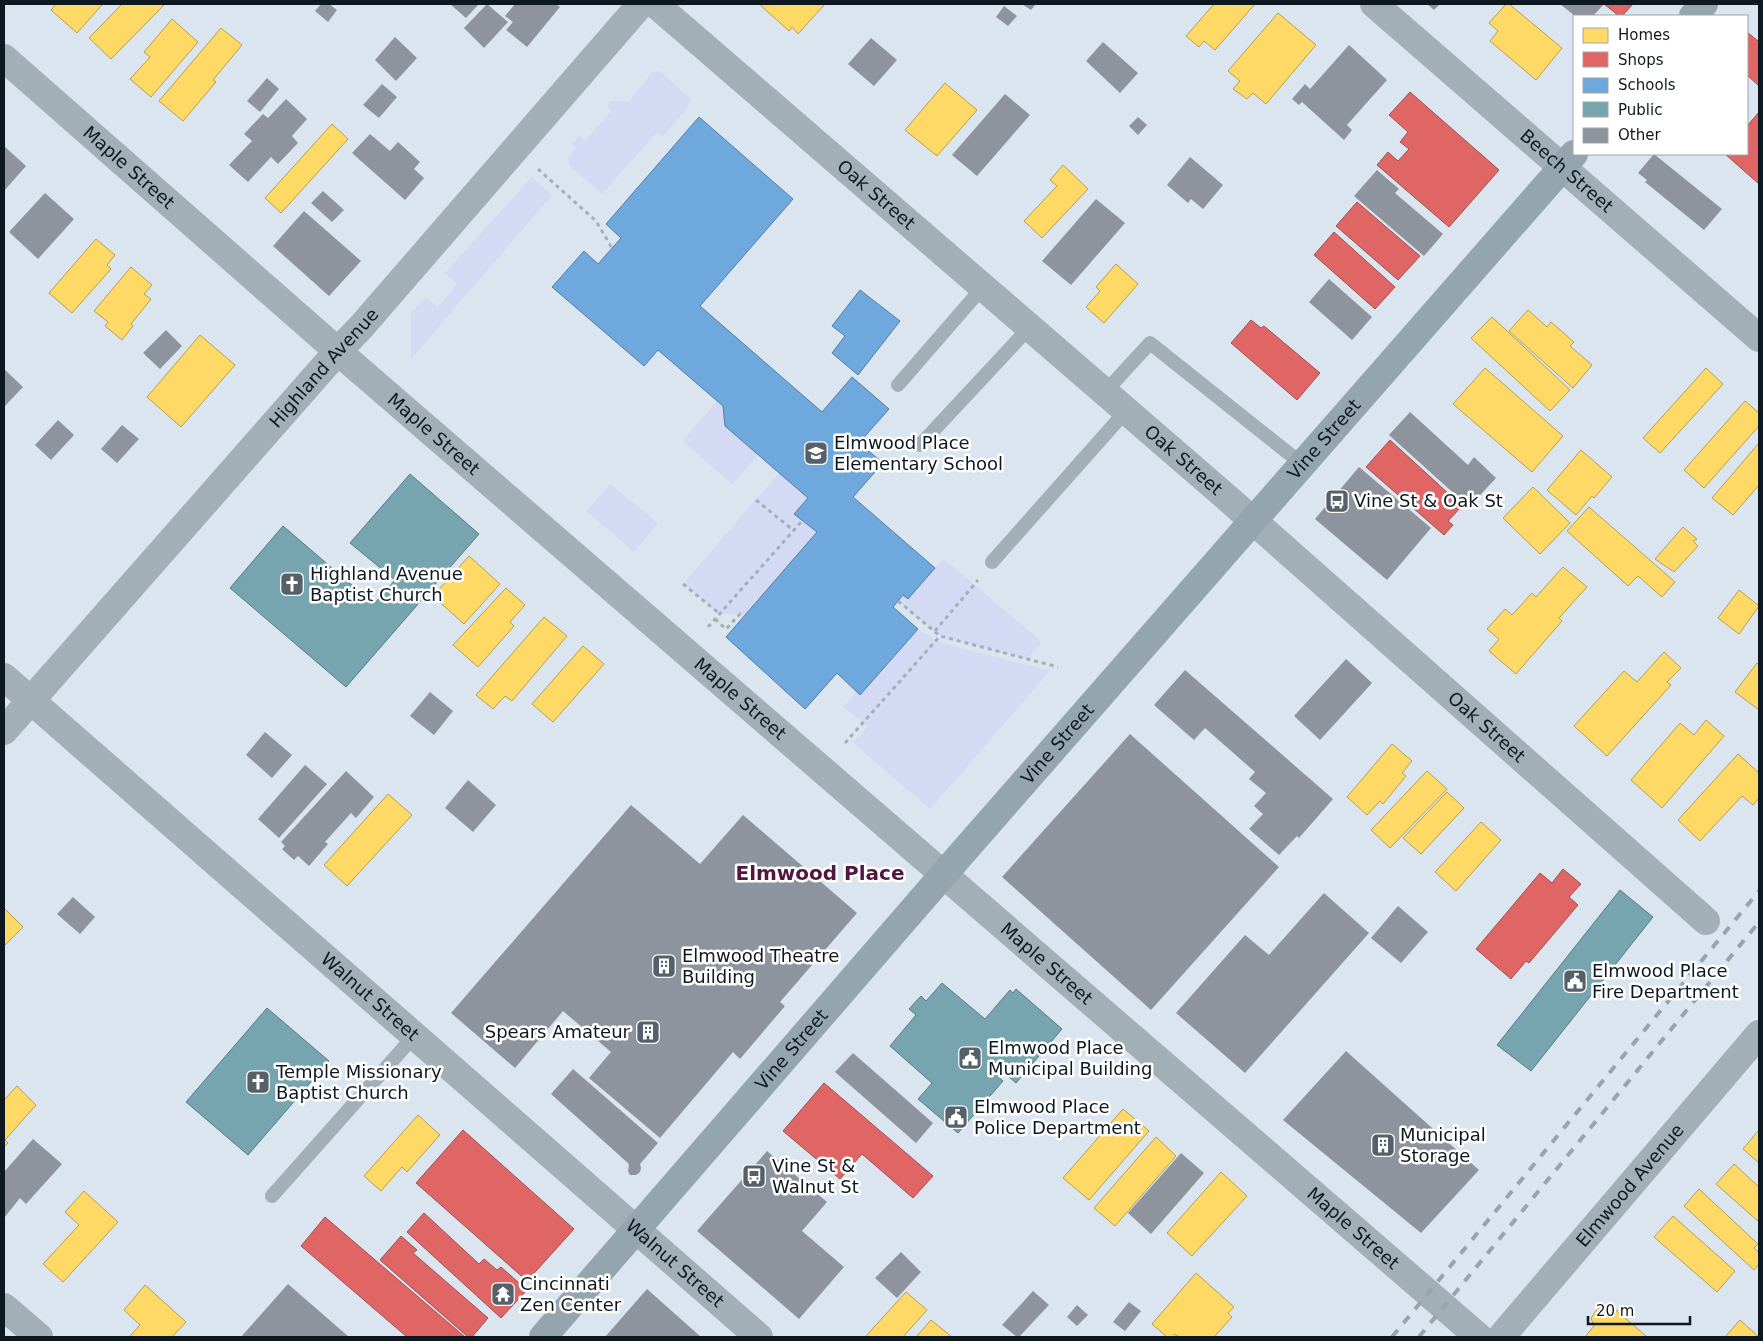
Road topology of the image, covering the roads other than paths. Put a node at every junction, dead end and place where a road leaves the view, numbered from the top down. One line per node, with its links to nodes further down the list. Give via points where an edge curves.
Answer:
1 (641, 4): 11 (street, Highland Avenue)
2 (655, 4): 8 (street, Oak Street)
3 (1374, 4): 7 (street, Beech Street)
4 (1704, 4): 5 (main road)
5 (1694, 15)
6 (4, 58): 11 (street, Maple Street)
7 (1568, 161): 10 (street, Beech Street); 16 (main road, Vine Street)
8 (983, 287): 9 (street, Oak Street); 12 (lane)
9 (1030, 327): 13 (street, Oak Street); 15 (lane)
10 (1759, 338)
11 (338, 351): 20 (street, Highland Avenue); 22 (street, Maple Street)
12 (898, 385)
13 (1105, 392): 14 (street, Oak Street); 16 (lane, via 1150,343)
14 (1126, 411): 17 (street, Oak Street); 18 (lane)
15 (920, 445)
16 (1302, 464): 17 (main road, Vine Street)
17 (1253, 520): 22 (main road, Vine Street); 23 (street, Oak Street)
18 (992, 562)
19 (4, 676): 20 (street, Walnut Street)
20 (31, 700): 21 (street, Highland Avenue); 25 (street, Walnut Street)
21 (4, 731)
22 (943, 874): 27 (main road, Vine Street); 32 (street, Maple Street)
23 (1706, 921)
24 (1759, 1034): 33 (street, Elmwood Avenue)
25 (414, 1035): 26 (lane); 27 (street, Walnut Street)
26 (272, 1196)
27 (636, 1230): 30 (main road, Vine Street); 31 (street, Walnut Street)
28 (4, 1308): 29 (street)
29 (39, 1337)
30 (543, 1337)
31 (759, 1337)
32 (1479, 1337)
33 (1501, 1337)

